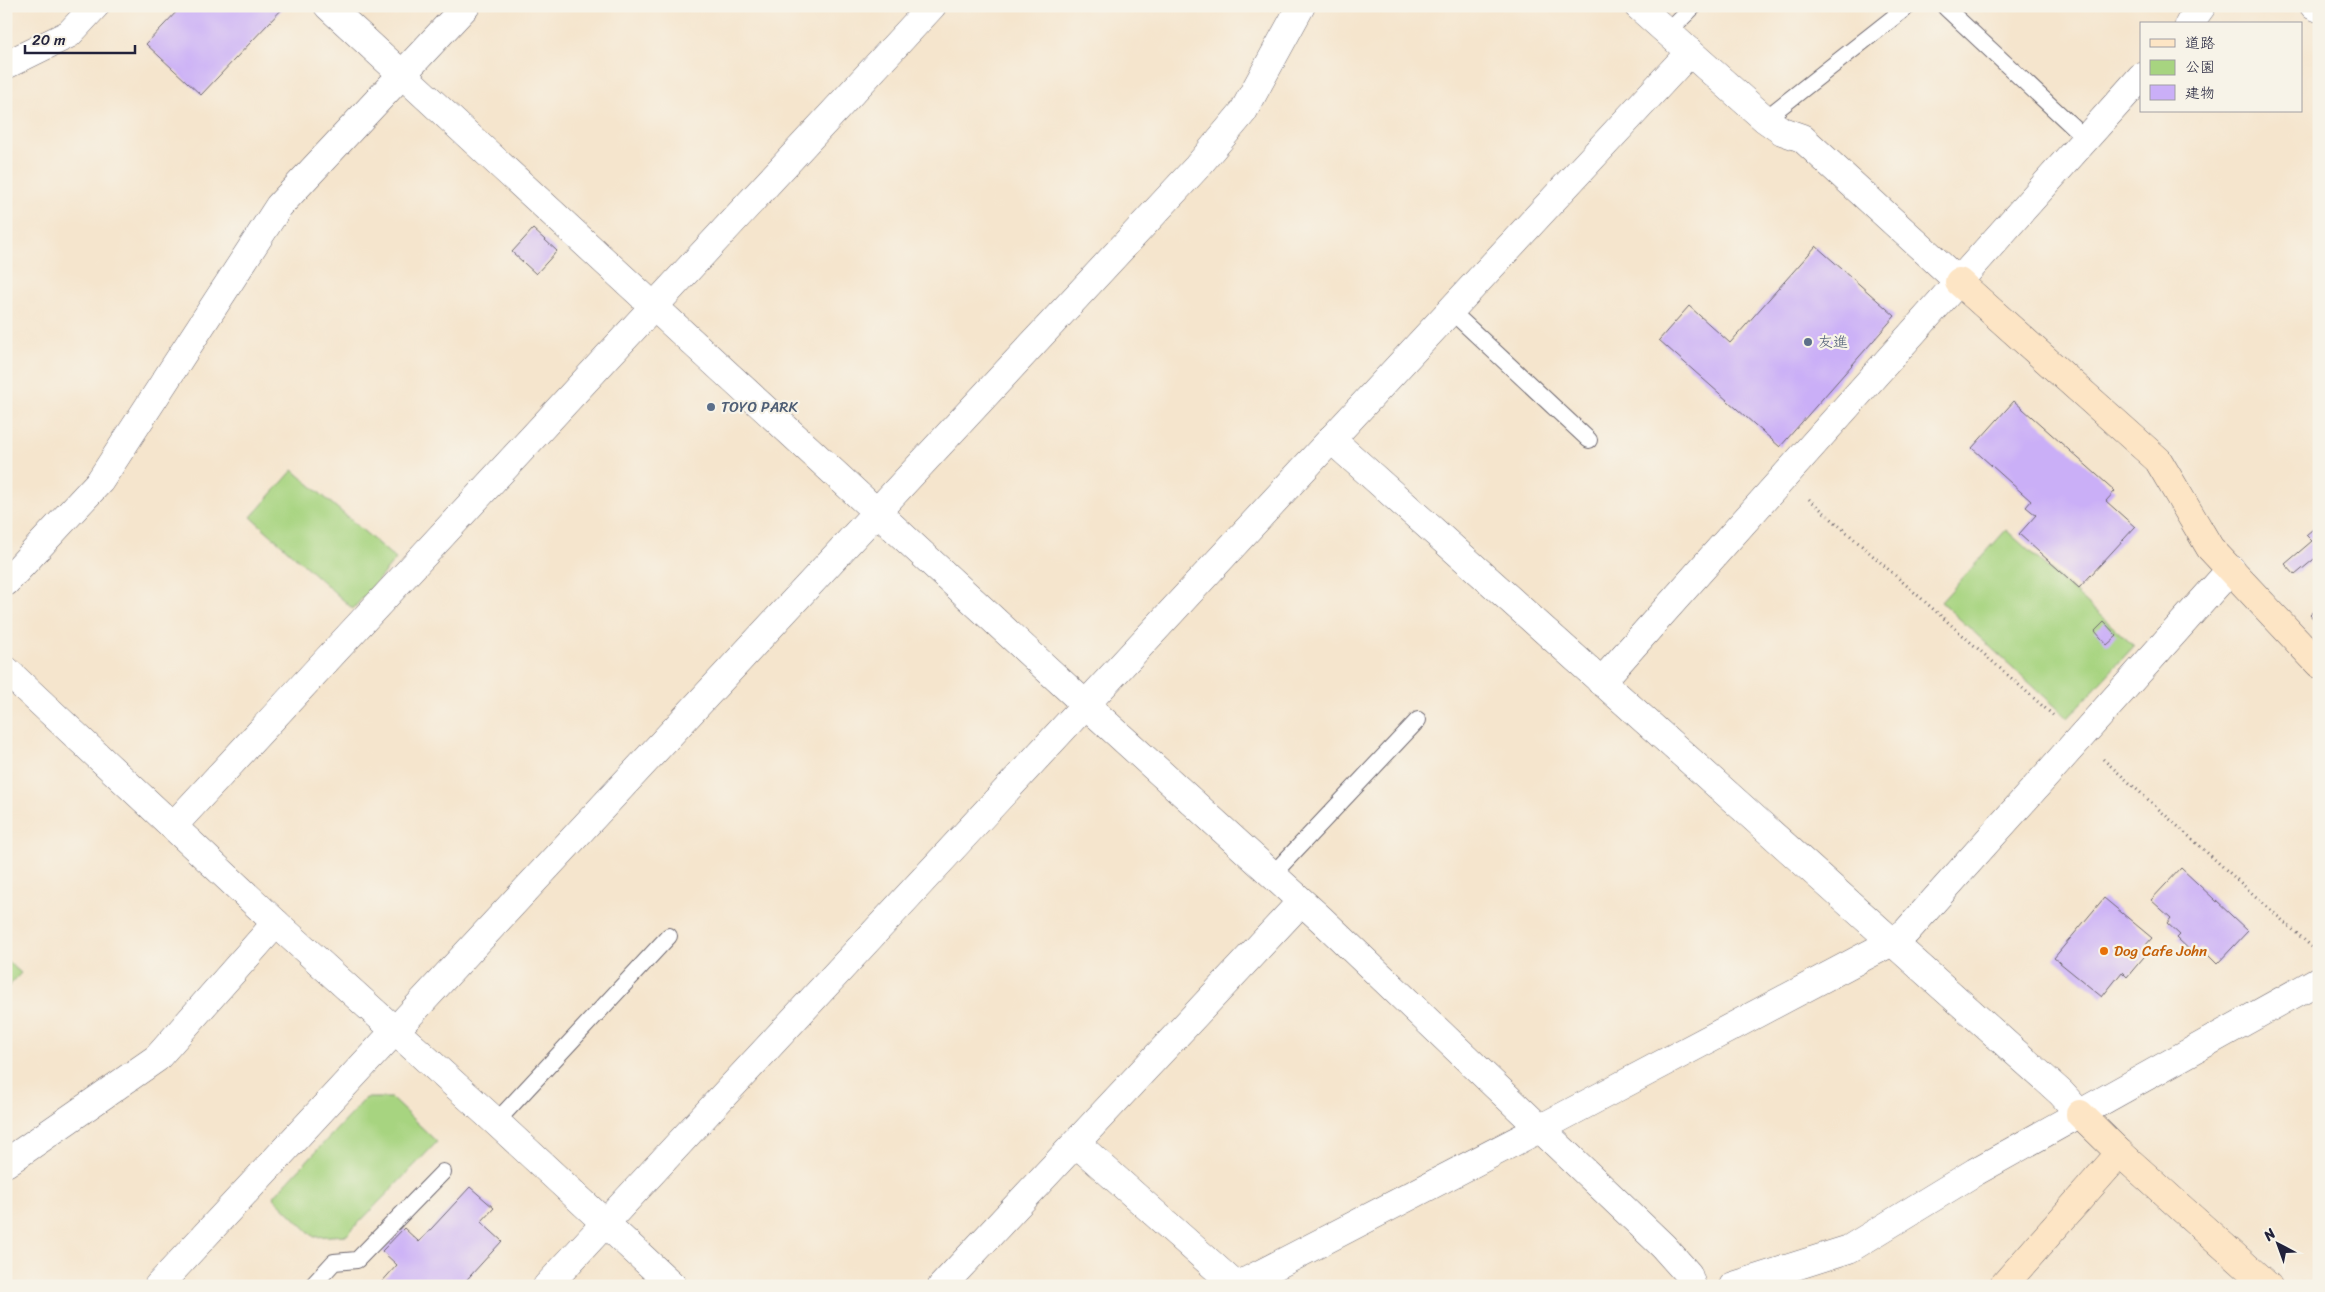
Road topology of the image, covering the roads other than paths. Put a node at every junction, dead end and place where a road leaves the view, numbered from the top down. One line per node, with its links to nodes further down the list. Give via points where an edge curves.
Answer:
1 (95, 6): 16 (street, via 69,34)
2 (328, 6): 17 (street)
3 (466, 6): 17 (street)
4 (932, 6): 22 (street)
5 (1301, 6): 26 (street, via 1242,112 1197,167)
6 (1638, 6): 14 (street)
7 (1694, 6): 14 (lane)
8 (1908, 6): 19 (lane)
9 (2202, 6): 13 (street)
10 (2314, 6): 12 (street)
11 (1946, 8): 20 (lane)
12 (2319, 8)
13 (2190, 22)
14 (1668, 32): 15 (street)
15 (1690, 52): 19 (street); 23 (street)
16 (6, 65)
17 (403, 75): 22 (street); 28 (street, via 279,206 100,481)
18 (2140, 78): 20 (street)
19 (1765, 119): 21 (street, via 1782,131 1802,138)
20 (2086, 139): 21 (street)
21 (1959, 282): 27 (street, via 2158,460 2210,548); 31 (street)
22 (654, 306): 26 (street); 34 (street)
23 (1450, 310): 24 (street); 25 (lane)
24 (1331, 439): 31 (street); 32 (street)
25 (1589, 440)
26 (877, 511): 32 (street); 41 (street)
27 (2231, 569): 29 (street); 39 (street, via 1906,932)
28 (6, 582)
29 (2319, 664)
30 (6, 670): 34 (street)
31 (1601, 682): 39 (street)
32 (1086, 705): 35 (street); 49 (street)
33 (1418, 720): 35 (lane)
34 (174, 826): 37 (street)
35 (1272, 875): 36 (street)
36 (1300, 902): 44 (street); 45 (street)
37 (276, 923): 41 (street); 47 (street, via 157,1058)
38 (669, 936): 43 (lane)
39 (1892, 942): 42 (street, via 2061,1093); 44 (street)
40 (2319, 980): 42 (street)
41 (396, 1032): 43 (street); 51 (street)
42 (2080, 1114): 46 (street); 57 (street, via 1975,1172 1848,1249)
43 (496, 1122): 49 (street)
44 (1541, 1128): 55 (street); 56 (street, via 1663,1246 1688,1274)
45 (1076, 1143): 50 (street); 55 (street)
46 (2120, 1153): 58 (street); 59 (street)
47 (6, 1163)
48 (443, 1172): 52 (lane, via 357,1260 334,1262)
49 (606, 1223): 53 (street); 54 (street)
50 (952, 1282)
51 (165, 1283)
52 (312, 1286)
53 (547, 1286)
54 (673, 1286)
55 (1236, 1286)
56 (1692, 1286)
57 (1733, 1286)
58 (2003, 1286)
59 (2268, 1286)

